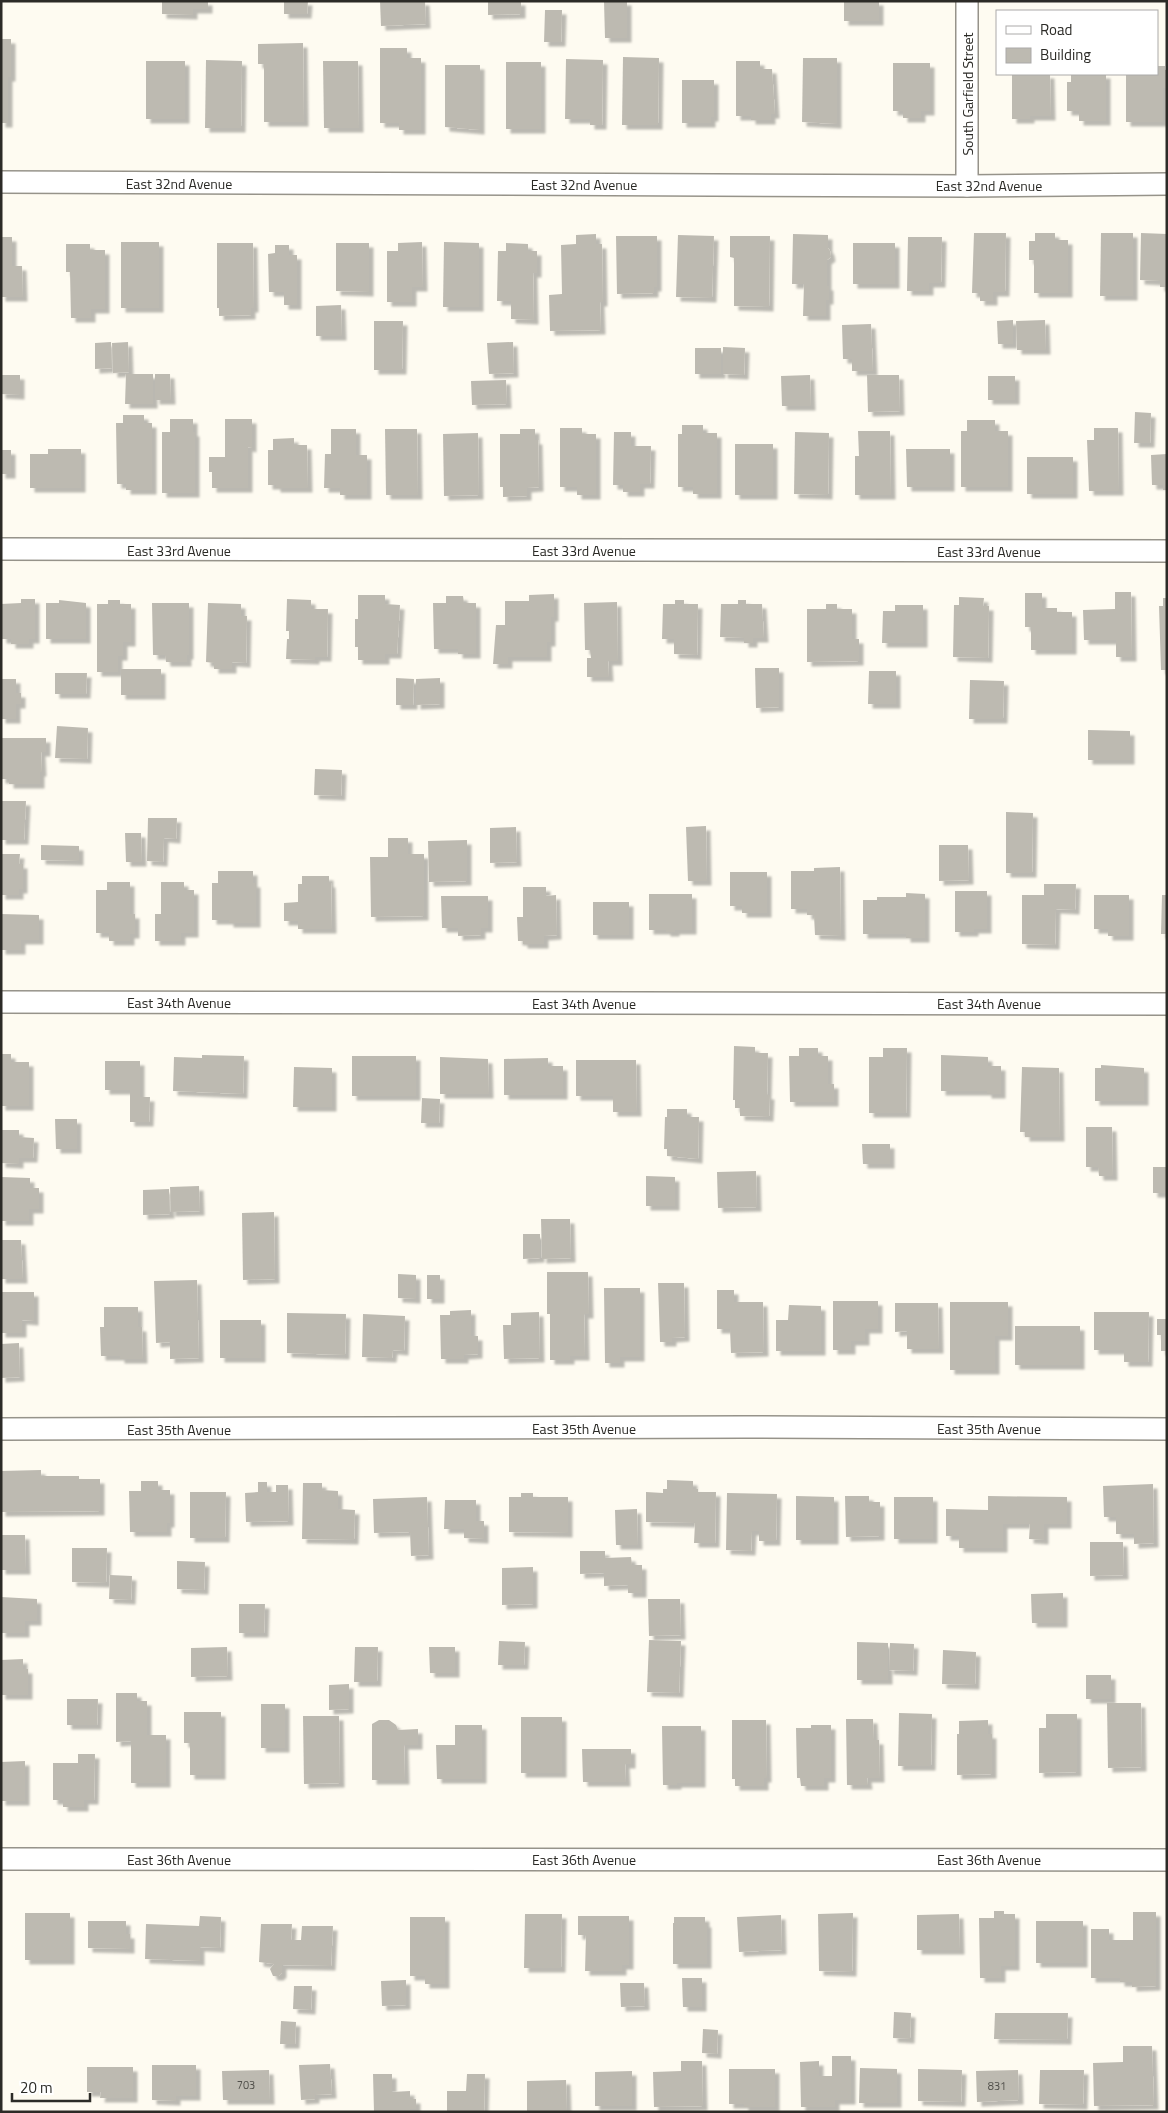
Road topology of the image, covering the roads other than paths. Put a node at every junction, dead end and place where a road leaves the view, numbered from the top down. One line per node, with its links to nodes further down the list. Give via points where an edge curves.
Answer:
1 (967, 1): 4 (street, South Garfield Street)
2 (1, 182): 4 (street, East 32nd Avenue)
3 (1167, 184): 4 (street, East 32nd Avenue)
4 (967, 186)
5 (1, 549): 6 (street, East 33rd Avenue)
6 (1167, 551)
7 (1, 1002): 8 (street, East 34th Avenue)
8 (1167, 1004)
9 (1167, 1428): 10 (street, East 35th Avenue)
10 (1, 1429)
11 (1, 1859): 12 (street, East 36th Avenue)
12 (1167, 1860)

